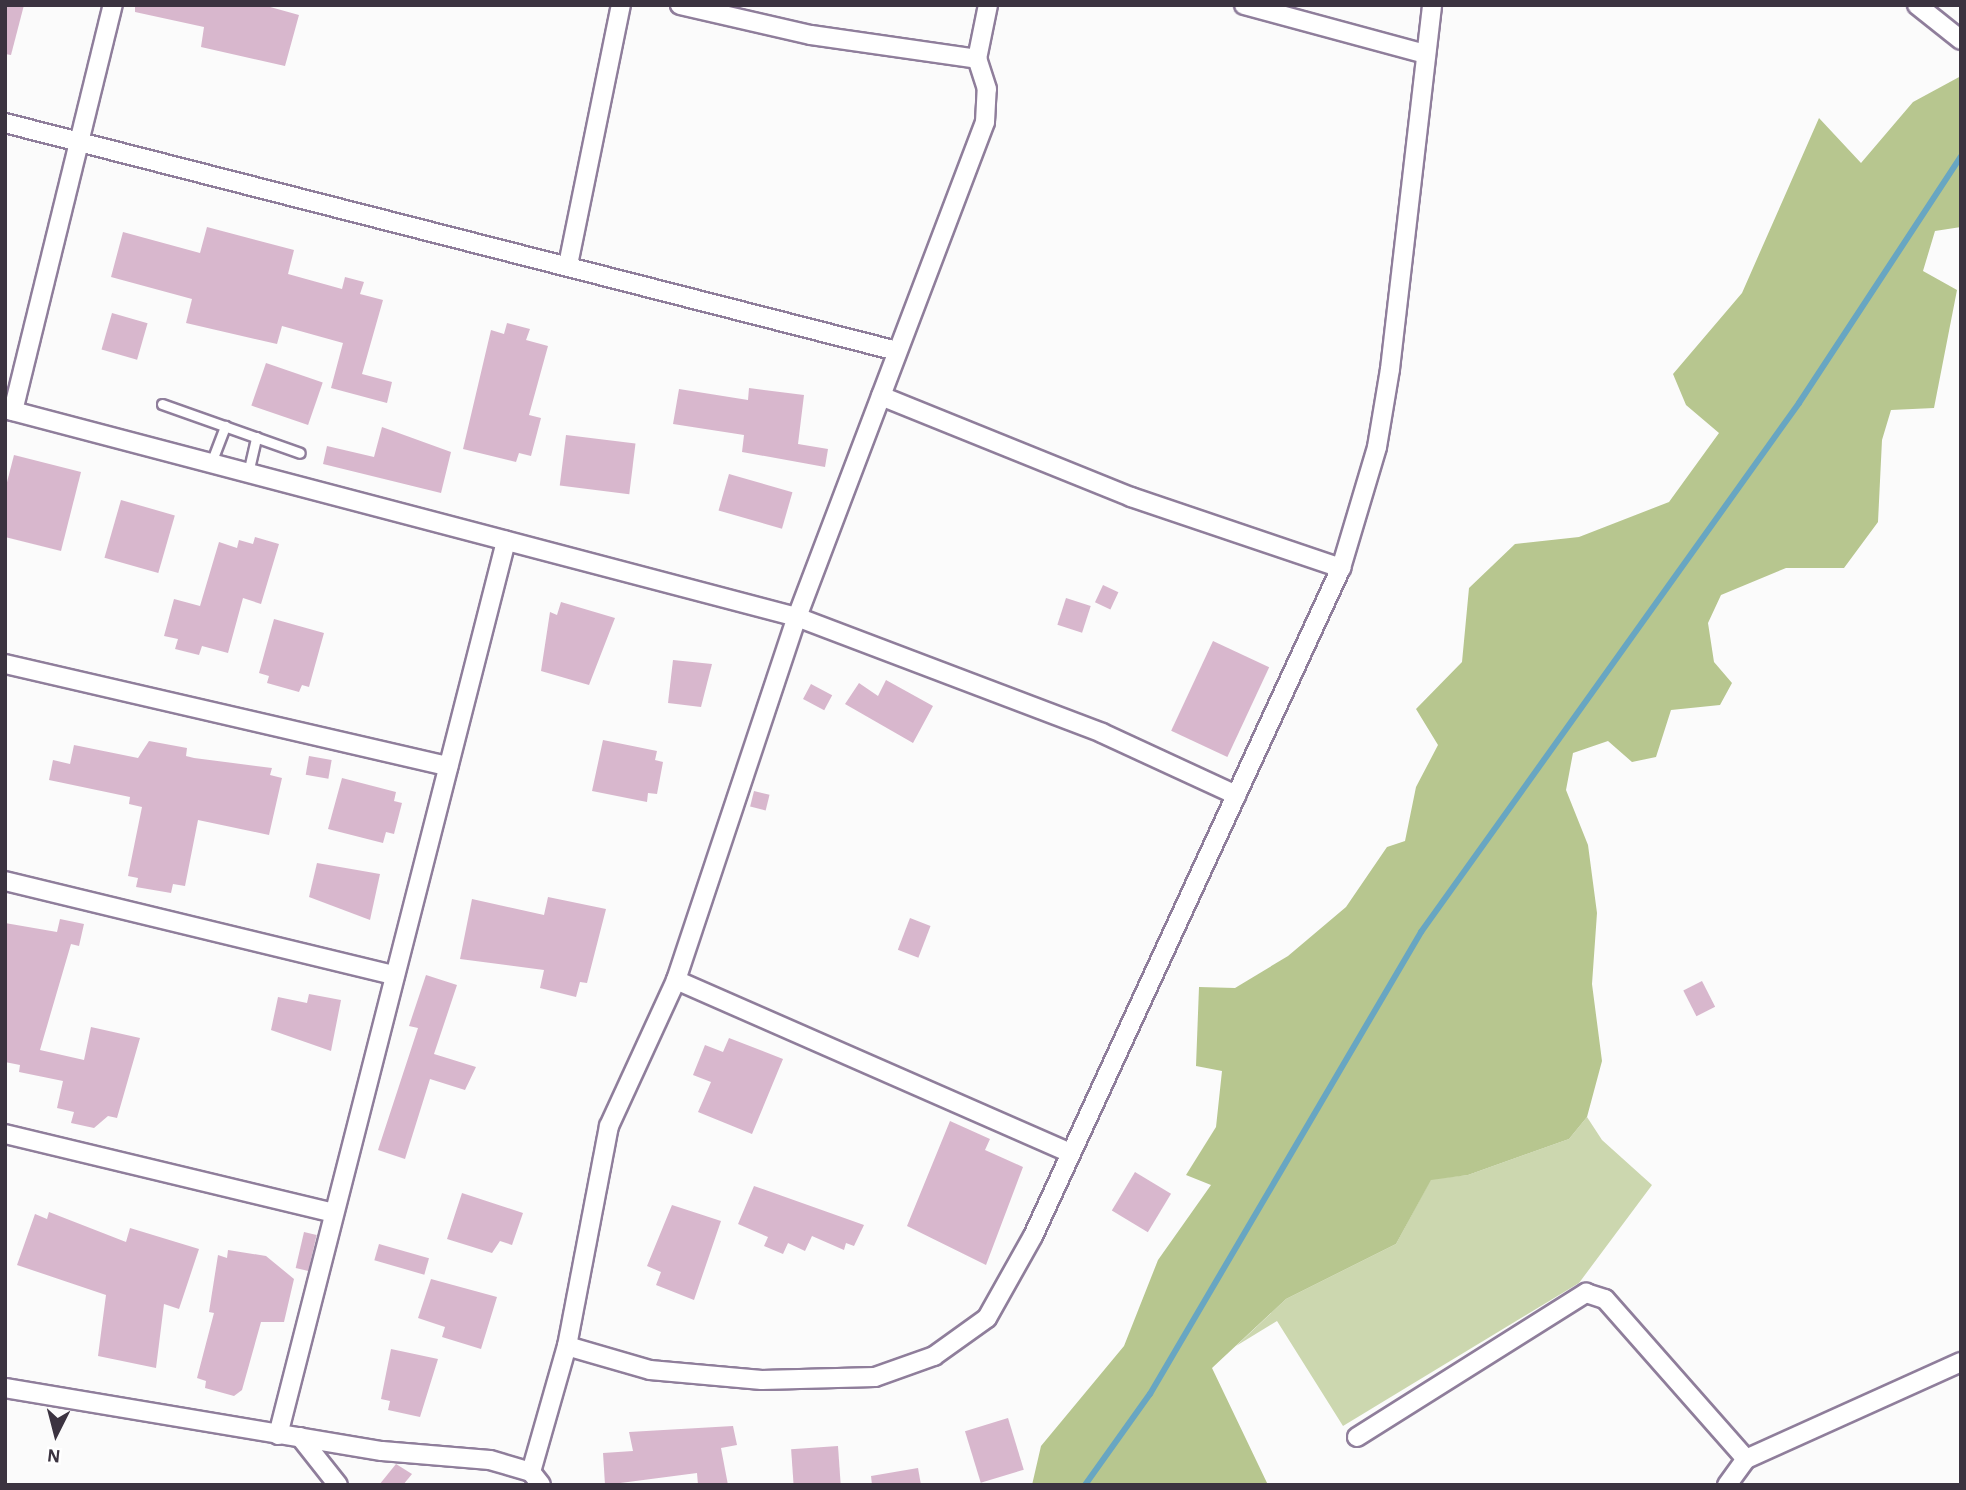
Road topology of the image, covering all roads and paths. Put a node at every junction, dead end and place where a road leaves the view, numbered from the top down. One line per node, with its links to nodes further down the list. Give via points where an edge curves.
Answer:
1 (113, 5): 12 (street)
2 (621, 5): 13 (street)
3 (680, 5): 10 (street, via 811,35)
4 (988, 5): 10 (street)
5 (1244, 5): 9 (street)
6 (1432, 5): 9 (street)
7 (1917, 5): 8 (street)
8 (1961, 40)
9 (1425, 54): 24 (street, via 1386,395)
10 (977, 59): 14 (street, via 987,89 985,122)
11 (5, 123): 12 (street)
12 (80, 139): 13 (street); 17 (street)
13 (568, 265): 14 (street)
14 (897, 351): 15 (street)
15 (881, 396): 24 (street, via 1131,497); 25 (street)
16 (162, 404): 18 (lane)
17 (9, 410): 21 (street)
18 (225, 426): 19 (lane); 21 (lane)
19 (256, 437): 20 (lane); 22 (lane)
20 (300, 453)
21 (211, 463): 22 (street)
22 (248, 473): 23 (street)
23 (506, 541): 25 (street); 27 (street)
24 (1341, 568): 28 (street)
25 (797, 617): 28 (street, via 1102,733); 31 (street)
26 (5, 664): 27 (street)
27 (448, 766): 30 (street)
28 (1236, 795): 33 (street)
29 (5, 881): 30 (street)
30 (395, 975): 34 (street)
31 (676, 980): 33 (street); 35 (street, via 609,1126)
32 (5, 1134): 34 (street)
33 (1071, 1153): 35 (street, via 987,1318 934,1356 875,1377 762,1380 650,1370)
34 (334, 1213): 38 (street)
35 (567, 1346): 42 (street)
36 (1961, 1362): 41 (street)
37 (5, 1388): 38 (street)
38 (278, 1435): 39 (street)
39 (300, 1437): 42 (street); 43 (street)
40 (1357, 1437): 41 (street, via 1586,1293 1605,1299)
41 (1745, 1459): 44 (street)
42 (536, 1478)
43 (338, 1485)
44 (1727, 1485)

